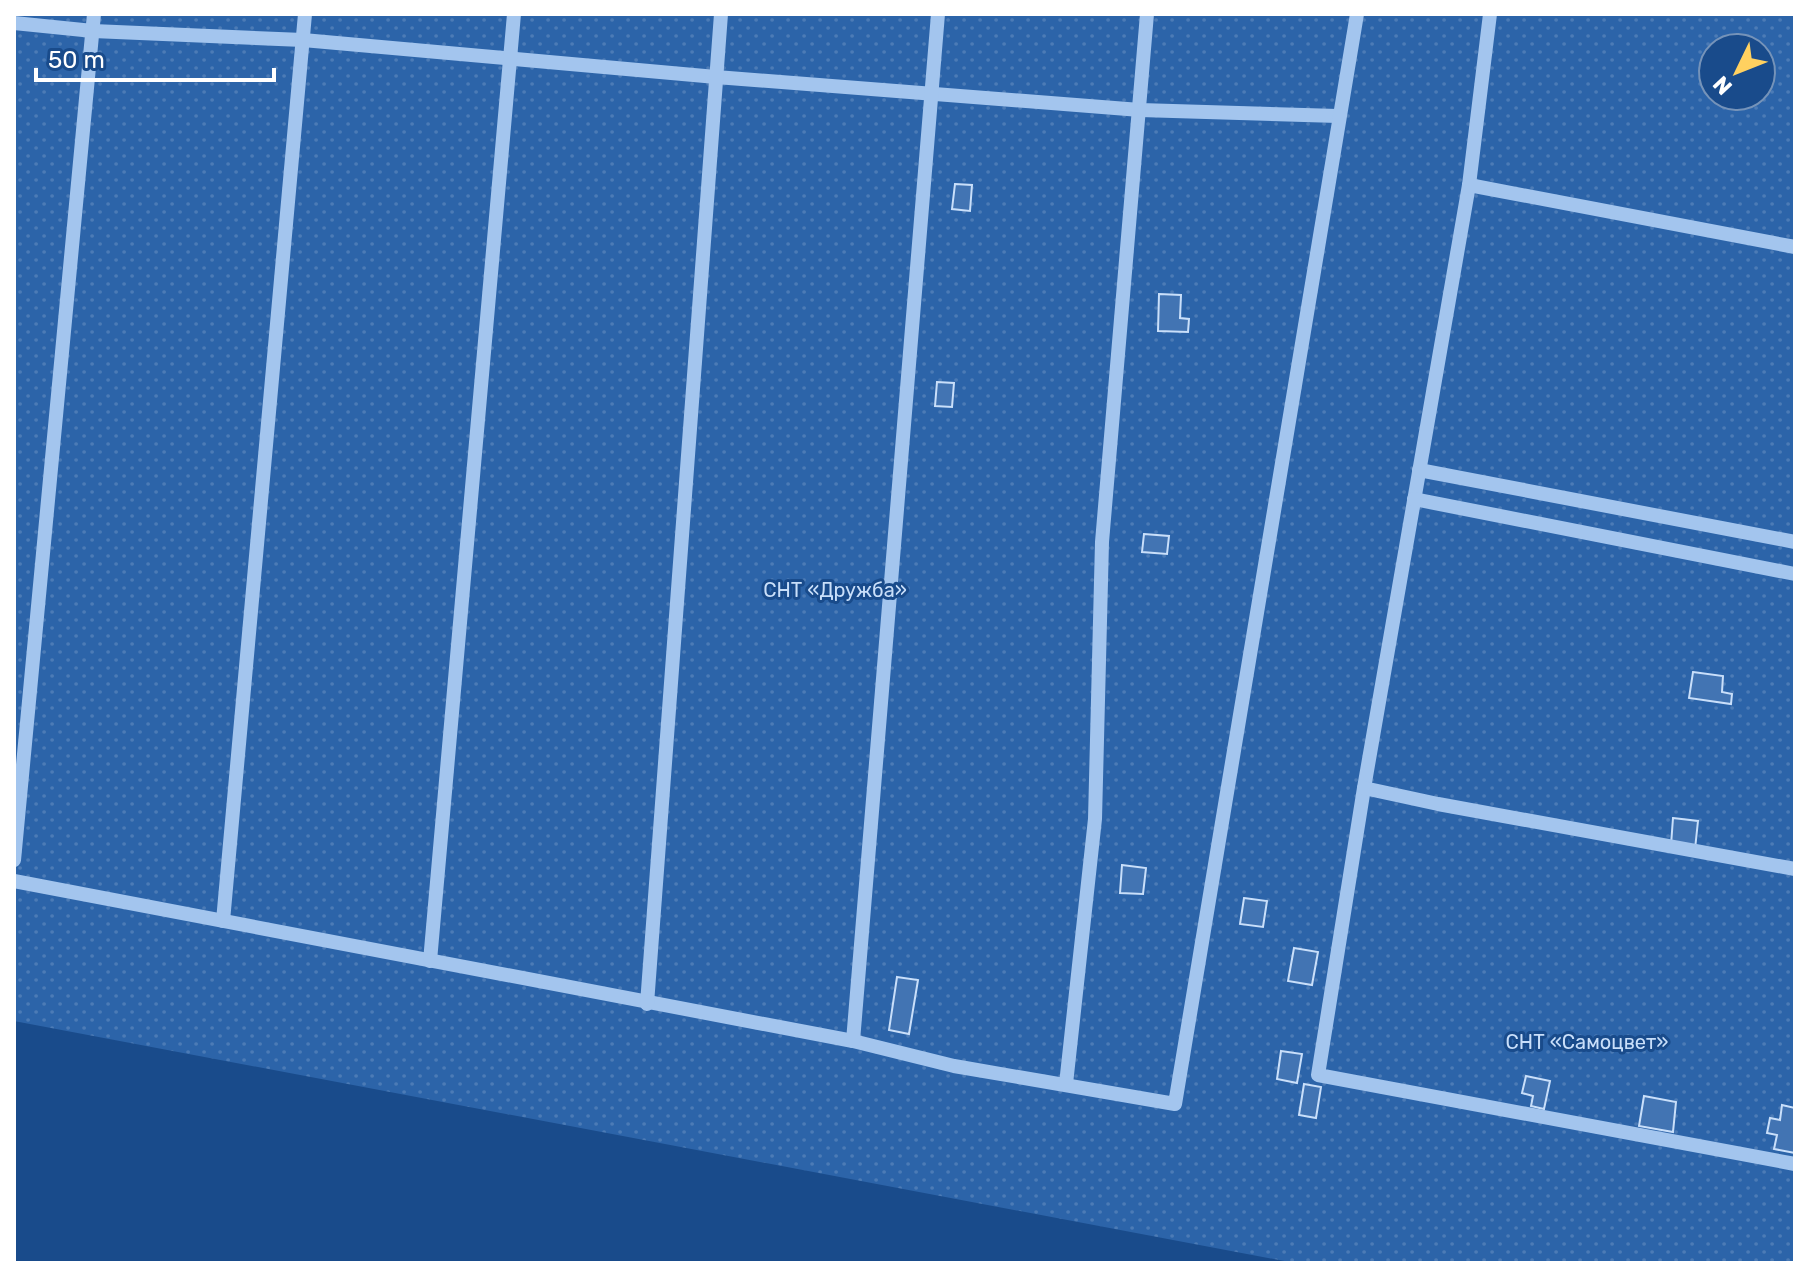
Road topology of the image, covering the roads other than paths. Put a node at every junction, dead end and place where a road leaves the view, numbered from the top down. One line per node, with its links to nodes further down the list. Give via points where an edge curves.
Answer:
1 (94, 14): 10 (lane)
2 (305, 14): 11 (lane)
3 (514, 14): 12 (lane)
4 (721, 14): 13 (lane)
5 (938, 14): 14 (lane)
6 (1147, 14): 15 (lane)
7 (1357, 14): 16 (lane)
8 (1490, 14): 17 (lane)
9 (14, 23): 10 (lane)
10 (93, 31): 11 (lane); 24 (lane)
11 (303, 40): 12 (lane); 27 (lane)
12 (511, 58): 13 (lane); 28 (lane)
13 (716, 77): 14 (lane); 29 (lane)
14 (932, 93): 15 (lane); 30 (lane)
15 (1140, 110): 16 (lane); 31 (lane, via 1102,542 1095,819)
16 (1338, 116): 31 (lane, via 1175,1104)
17 (1469, 185): 18 (lane); 19 (lane)
18 (1795, 247)
19 (1419, 470): 20 (lane); 21 (lane)
20 (1414, 499): 22 (lane); 23 (lane)
21 (1795, 542)
22 (1795, 574)
23 (1364, 788): 25 (lane); 32 (lane, via 1318,1075)
24 (14, 860)
25 (1795, 869)
26 (14, 881): 27 (lane)
27 (223, 921): 28 (lane)
28 (430, 961): 29 (lane)
29 (647, 1004): 30 (lane)
30 (853, 1041): 31 (lane, via 954,1066)
31 (1066, 1084)
32 (1795, 1164)

